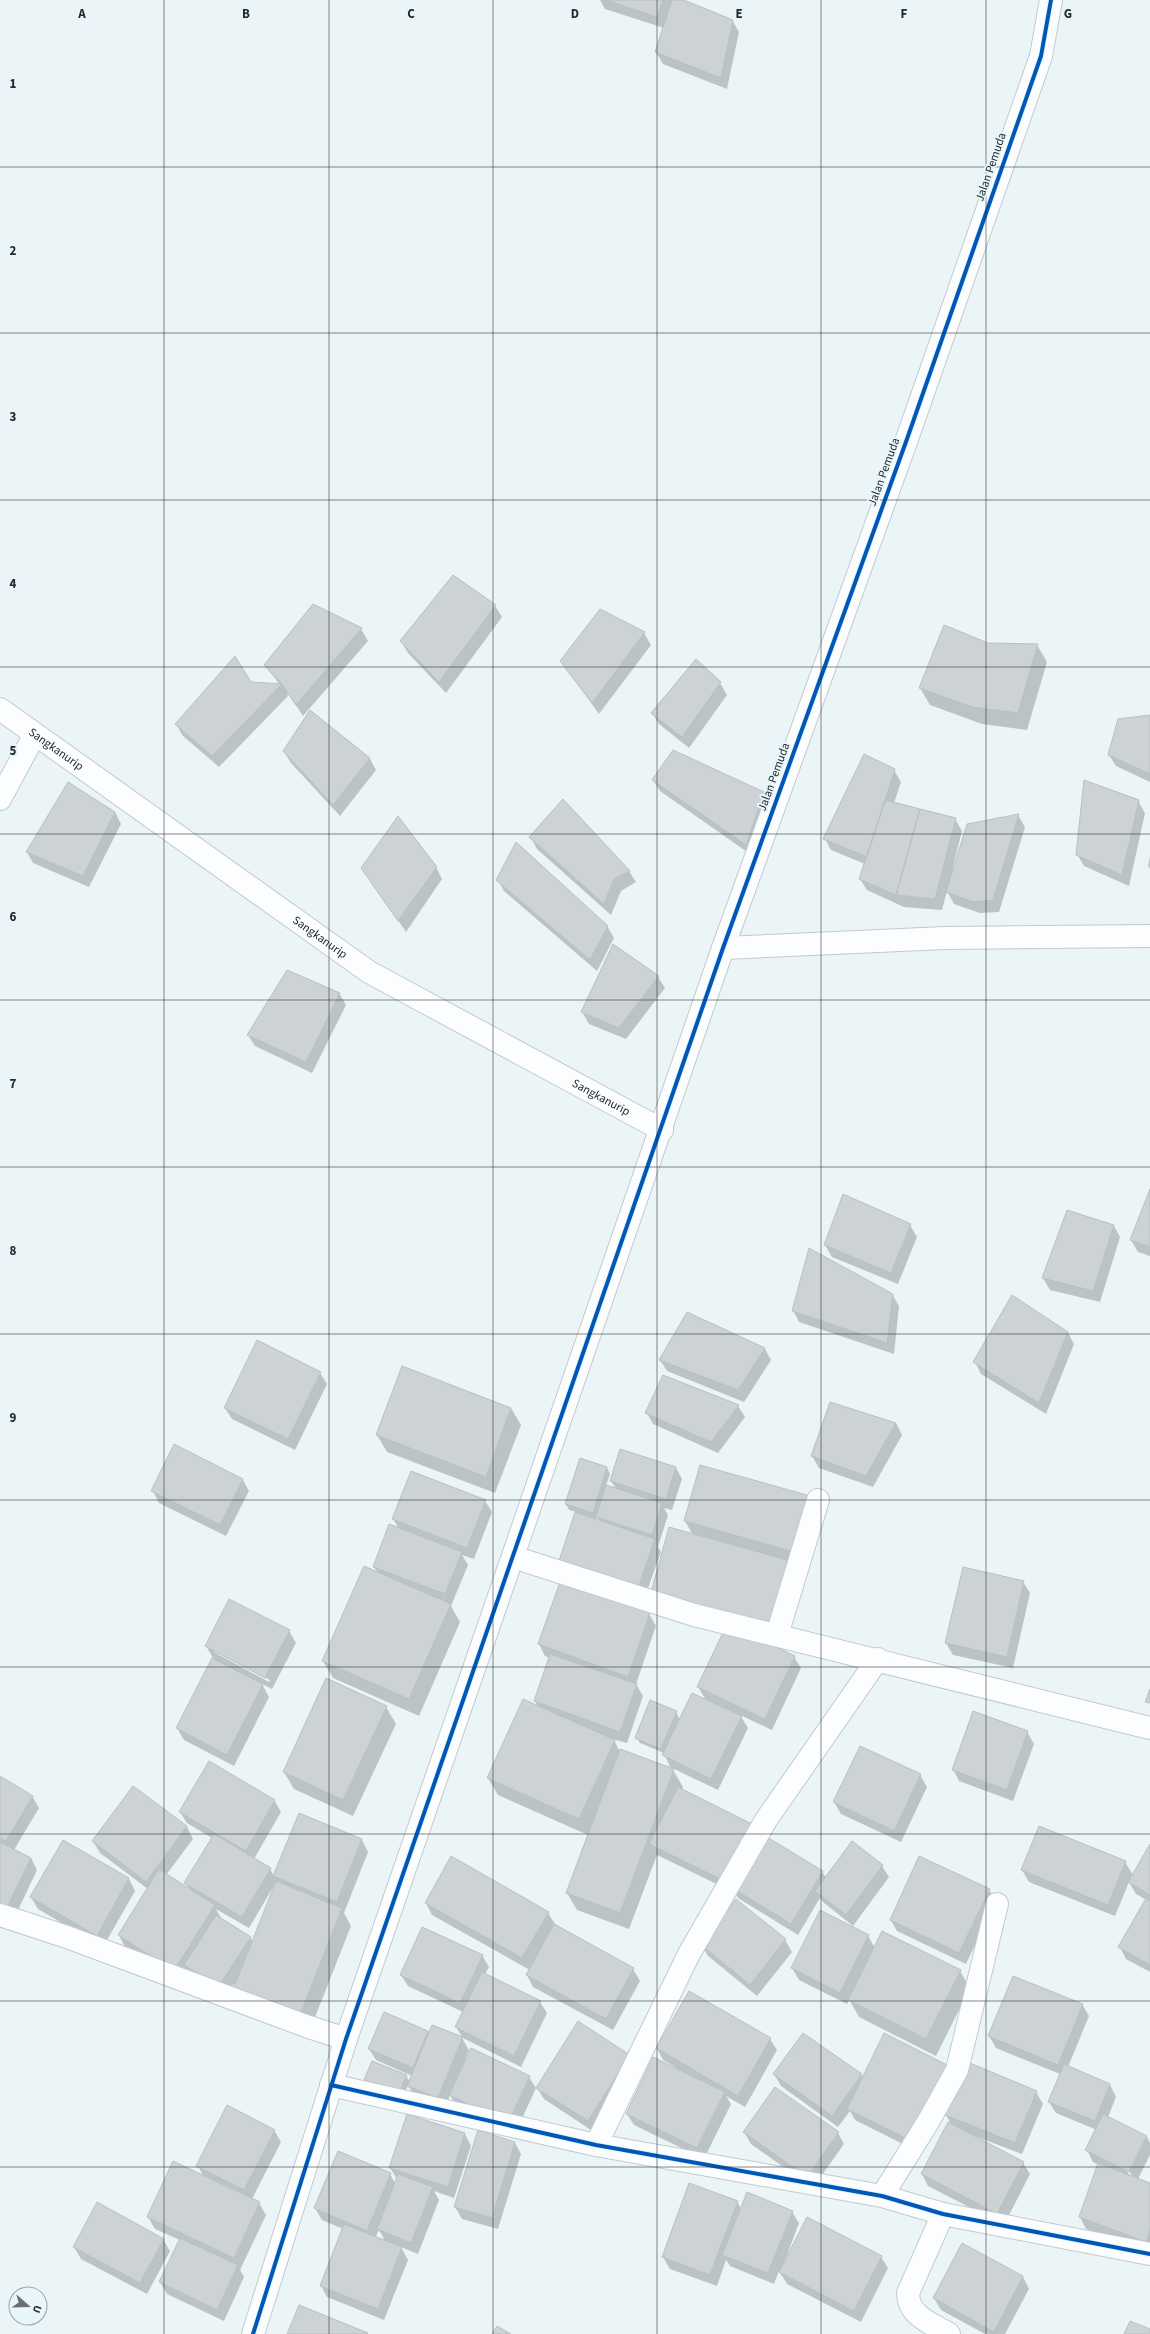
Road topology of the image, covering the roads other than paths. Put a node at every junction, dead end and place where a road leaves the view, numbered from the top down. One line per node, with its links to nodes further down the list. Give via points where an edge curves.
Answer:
1 (1051, 0): 6 (street, Jalan Pemuda, via 1038,63)
2 (0, 709): 3 (street, Sangkanurip)
3 (35, 734): 4 (street); 7 (street, Sangkanurip, via 369,972)
4 (0, 799)
5 (1150, 936): 6 (street, via 945,938)
6 (723, 948): 7 (street, Jalan Pemuda)
7 (662, 1130): 9 (street, Jalan Pemuda)
8 (818, 1500): 10 (street)
9 (513, 1557): 10 (street, via 694,1615); 15 (street, Jalan Pemuda)
10 (777, 1635): 11 (street)
11 (878, 1659): 12 (street); 17 (street, via 766,1820 689,1954)
12 (1150, 1728)
13 (997, 1904): 18 (street, via 957,2070)
14 (0, 1915): 15 (street, via 67,1936)
15 (346, 2039): 16 (street, Jalan Pemuda)
16 (332, 2085): 17 (street); 21 (street, Jalan Pemuda)
17 (596, 2145): 18 (street)
18 (882, 2196): 19 (street)
19 (942, 2214): 20 (street); 22 (street, via 908,2293 908,2302 912,2310)
20 (1150, 2254)
21 (253, 2334)
22 (949, 2334)

